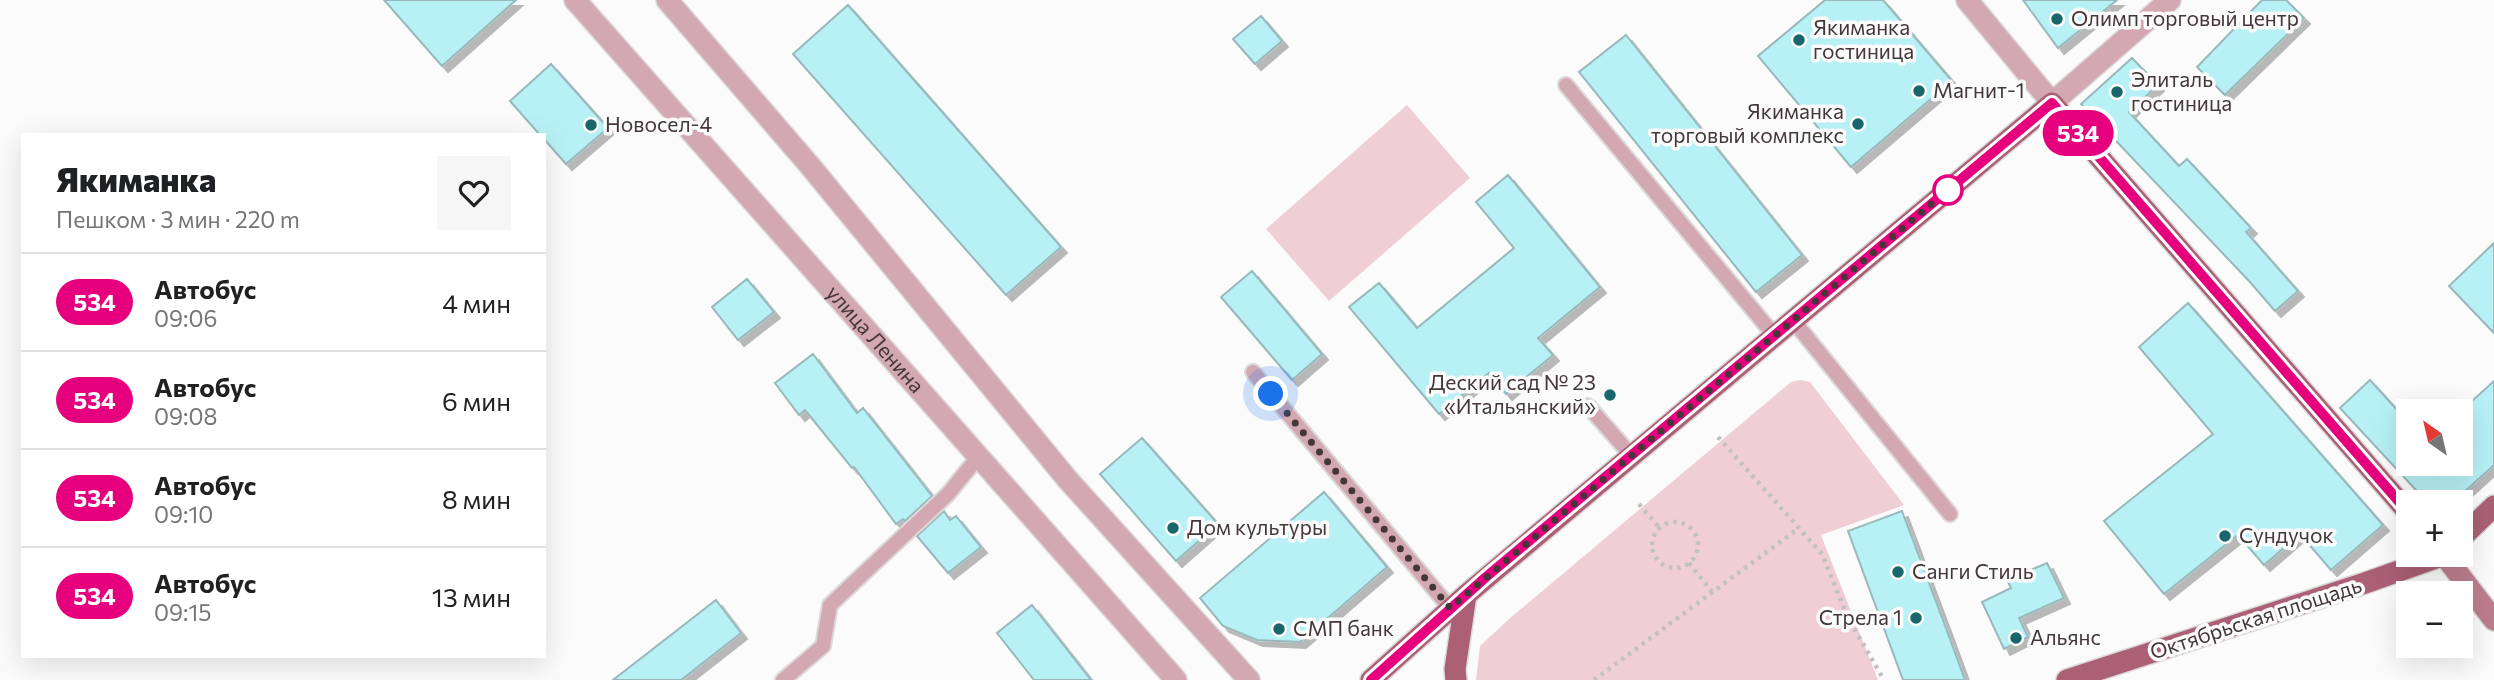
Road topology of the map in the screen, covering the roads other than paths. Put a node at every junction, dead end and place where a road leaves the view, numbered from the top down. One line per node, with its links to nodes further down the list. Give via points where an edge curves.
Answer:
1 (575, 0): 12 (street, улица Ленина)
2 (667, 0): 23 (street, via 1068,480)
3 (1967, 0): 6 (street)
4 (2170, 0): 6 (street)
5 (1566, 85): 8 (lane)
6 (2052, 103): 7 (main road); 13 (main road)
7 (1792, 319): 8 (main road); 15 (lane)
8 (1774, 335): 11 (main road)
9 (1253, 372): 19 (lane)
10 (1588, 406): 11 (lane)
11 (1631, 455): 19 (main road)
12 (979, 456): 21 (lane, via 948,494 830,605 823,646); 22 (street, улица Ленина)
13 (2396, 498)
14 (2494, 506): 16 (main road)
15 (1950, 513)
16 (2473, 526)
17 (2410, 567): 26 (main road, Октябрьская площадь)
18 (2453, 567): 20 (street, Октябрьская площадь)
19 (1458, 602): 24 (main road); 25 (main road)
20 (2494, 620)
21 (783, 680)
22 (1176, 680)
23 (1249, 680)
24 (1371, 680)
25 (1456, 680)
26 (2067, 680)

